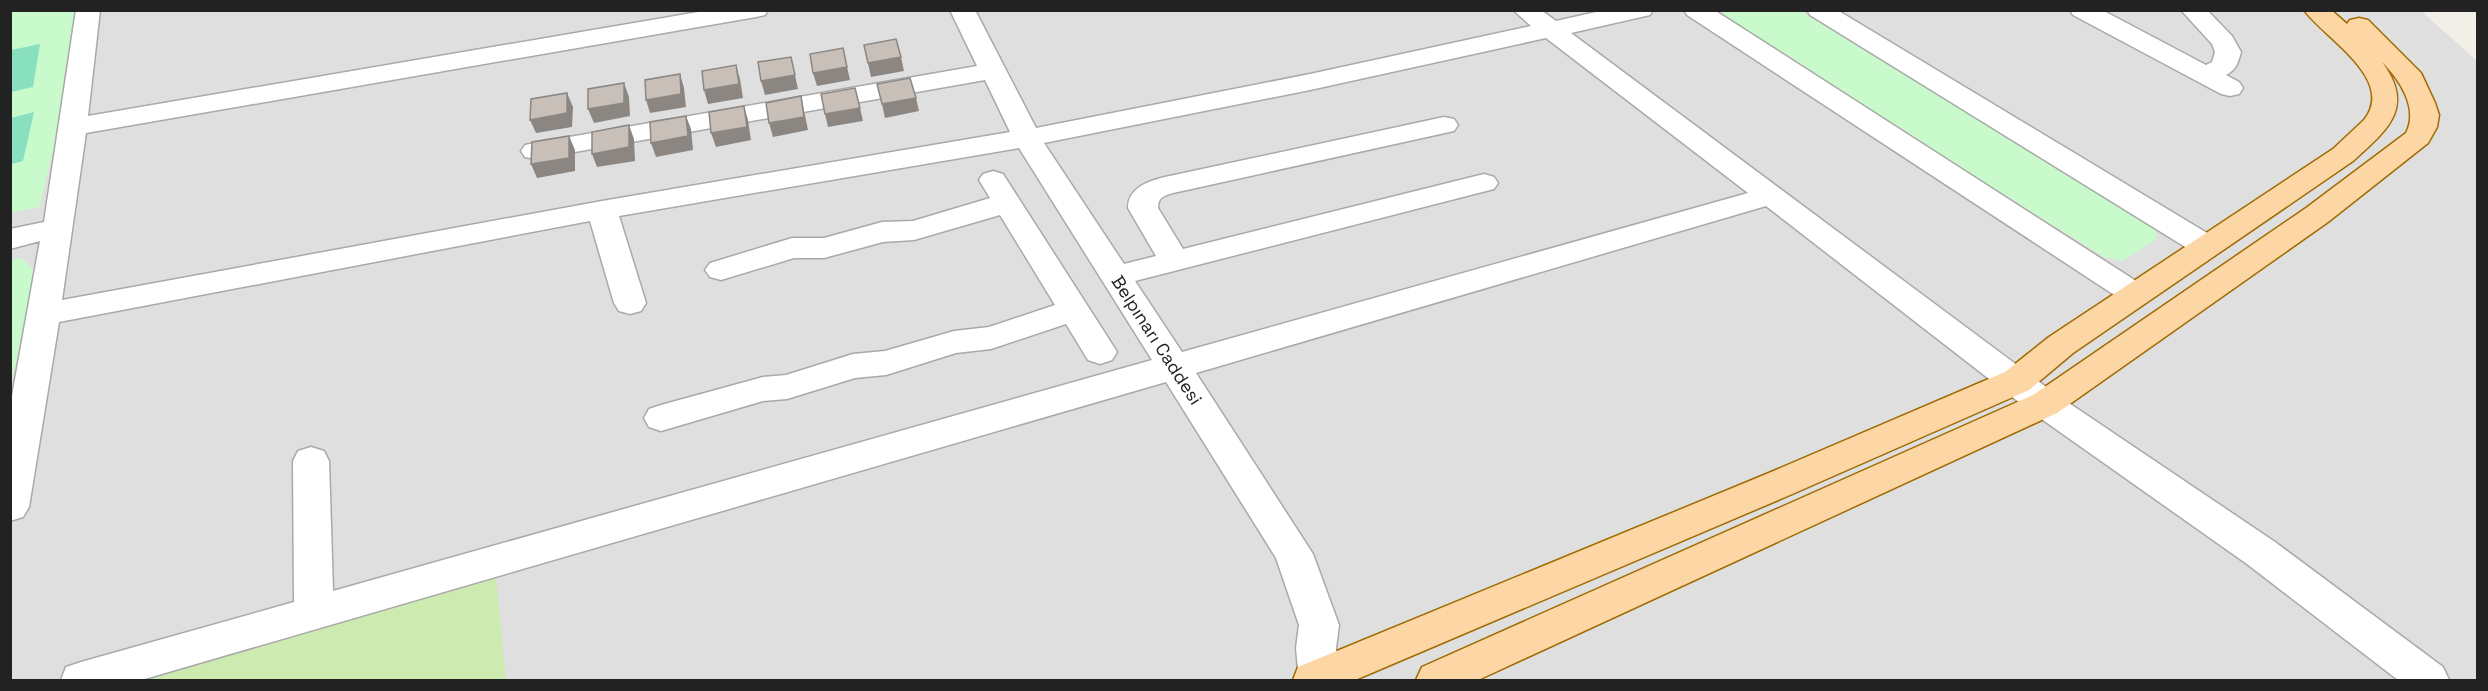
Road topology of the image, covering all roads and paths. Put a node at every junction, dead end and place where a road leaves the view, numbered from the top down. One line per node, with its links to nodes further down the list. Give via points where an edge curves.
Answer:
1 (88, 10): 16 (street)
2 (756, 10): 16 (street)
3 (962, 10): 12 (street, Belpınarı Caddesi)
4 (1696, 10): 30 (street)
5 (1819, 10): 25 (street)
6 (2082, 10): 13 (street)
7 (2193, 10): 13 (street, via 2223,41 2228,52 2224,66)
8 (2316, 10): 25 (main road, via 2370,61 2381,81 2385,99 2382,114 2343,155)
9 (2343, 10): 37 (main road, via 2394,57 2413,81 2425,115 2418,137 2317,215)
10 (1640, 11): 11 (street)
11 (1538, 20): 17 (street, via 1310,82); 20 (street)
12 (993, 71): 17 (street, Belpınarı Caddesi); 18 (street)
13 (2206, 75): 14 (street)
14 (2230, 88)
15 (1443, 125): 27 (street, via 1158,188 1147,195 1143,208)
16 (74, 127): 22 (street)
17 (1027, 138): 21 (street); 24 (street, Belpınarı Caddesi)
18 (535, 151)
19 (1484, 183): 27 (street)
20 (1770, 196): 35 (street); 36 (street)
21 (602, 210): 31 (street); 33 (street)
22 (57, 228): 23 (street); 33 (street)
23 (10, 239)
24 (1095, 243): 26 (street); 29 (street, Belpınarı Caddesi)
25 (2206, 246): 30 (main road)
26 (1041, 258): 28 (street, via 1000,191 914,230 882,232 824,248 792,248); 32 (street)
27 (1176, 261): 29 (street)
28 (721, 270)
29 (1116, 276): 35 (street, Belpınarı Caddesi)
30 (2136, 295): 36 (main road, via 2061,345)
31 (630, 303)
32 (1074, 310): 34 (street); 38 (street, via 991,338 954,342 886,363 853,366)
33 (45, 314): 40 (street)
34 (1100, 352)
35 (1173, 366): 41 (street); 42 (street, Belpınarı Caddesi, via 1294,554 1319,625)
36 (2017, 381): 37 (street); 42 (main road)
37 (2045, 404): 44 (main road); 45 (street, via 2261,553)
38 (662, 418)
39 (311, 461): 41 (street)
40 (10, 507)
41 (314, 613): 43 (street)
42 (1316, 680)
43 (81, 681)
44 (1437, 681)
45 (2428, 681)

